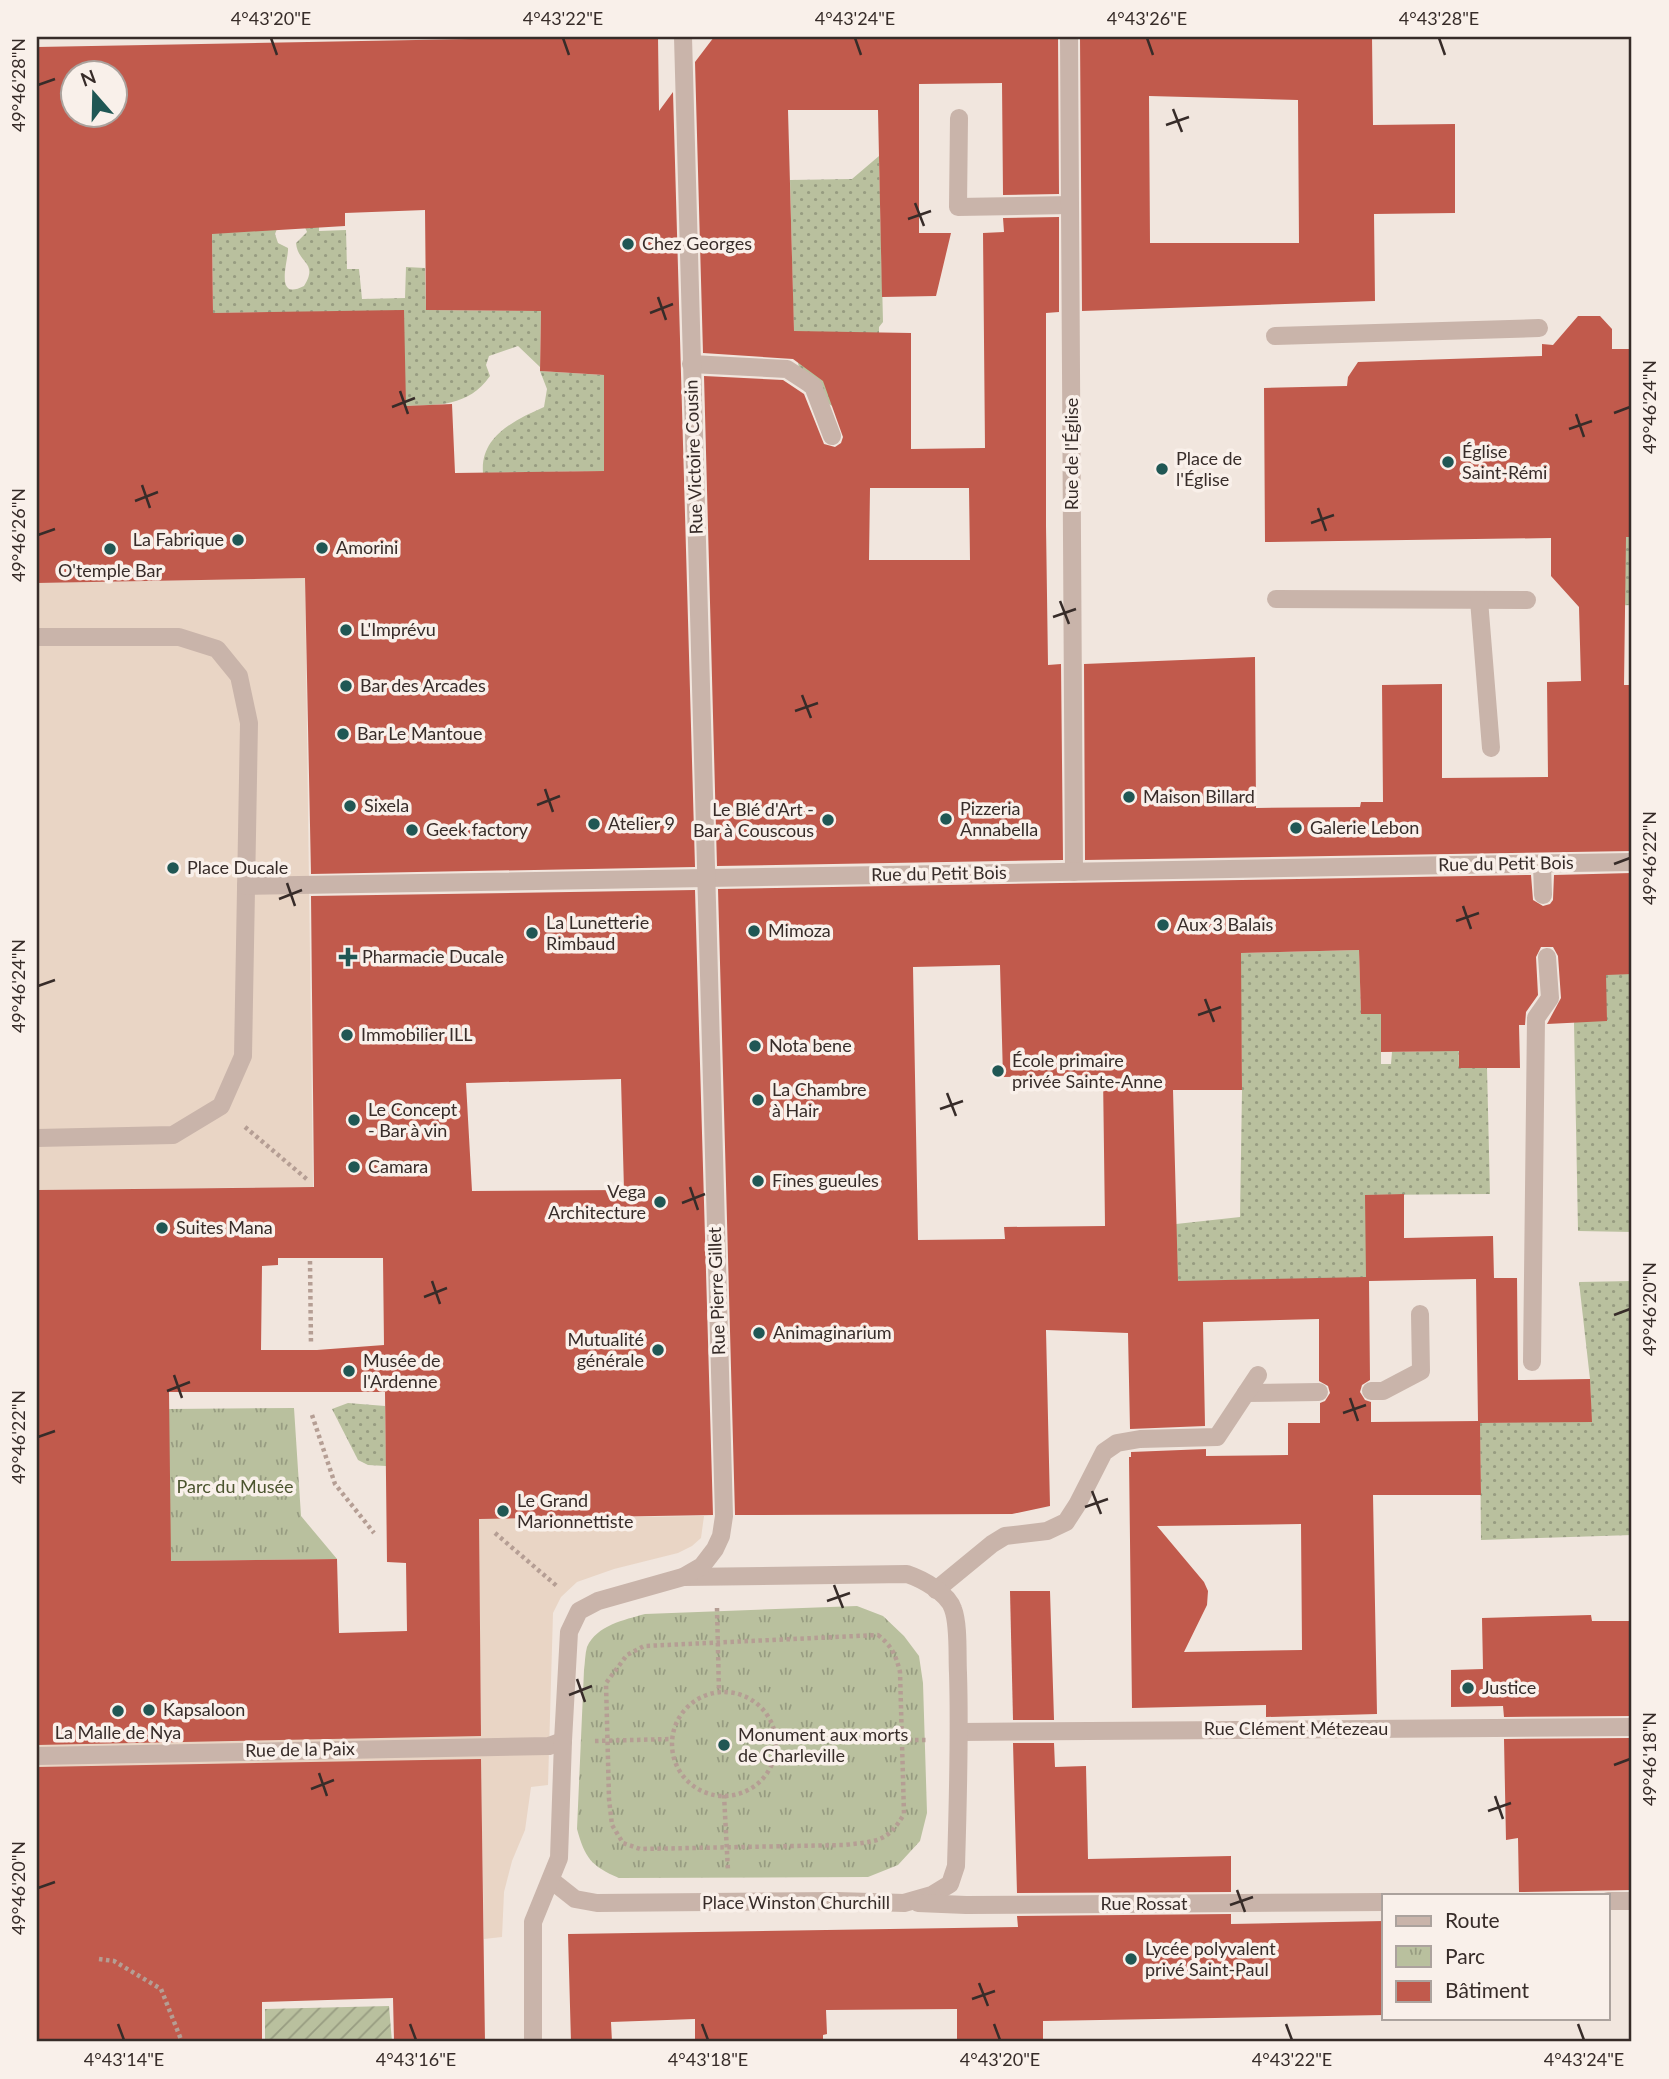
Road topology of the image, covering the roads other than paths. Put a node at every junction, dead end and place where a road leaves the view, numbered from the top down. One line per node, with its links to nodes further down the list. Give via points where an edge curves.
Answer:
1 (683, 37): 7 (street, Rue Victoire Cousin)
2 (1069, 37): 4 (street, Rue de l'Église)
3 (959, 118): 4 (street, via 958,207)
4 (1070, 205): 16 (street, Rue de l'Église)
5 (1539, 328): 6 (street)
6 (1275, 336)
7 (691, 363): 8 (street, via 787,369 813,386); 17 (street, Rue Victoire Cousin)
8 (832, 436)
9 (1276, 599): 10 (street)
10 (1479, 600): 11 (street); 13 (street)
11 (1527, 600)
12 (37, 637): 18 (street, via 179,637 217,649 239,676 249,723)
13 (1491, 748)
14 (1632, 862): 15 (street, Rue du Petit Bois)
15 (1542, 864): 16 (street, Rue du Petit Bois); 19 (street)
16 (1074, 872): 17 (street, Rue du Petit Bois)
17 (705, 878): 18 (street, Rue du Petit Bois); 28 (street, Rue Pierre Gillet, via 724,1516 721,1536 709,1559)
18 (247, 886): 21 (street, via 243,1056 220,1106 173,1135)
19 (1543, 895)
20 (1547, 957): 23 (street, via 1550,998 1536,1018)
21 (37, 1138)
22 (1420, 1314): 25 (street, via 1421,1371 1383,1391)
23 (1532, 1362)
24 (1258, 1374): 27 (street)
25 (1371, 1391)
26 (1320, 1392): 27 (street)
27 (1246, 1393): 29 (street, via 1217,1437 1117,1443 1104,1452 1066,1522 1047,1531 1005,1536)
28 (683, 1577): 29 (street, via 907,1574); 32 (street, via 598,1601 579,1611 569,1632)
29 (936, 1590): 31 (street, Place Winston Churchill, via 953,1607)
30 (1632, 1727): 31 (street, Rue Clément Métezeau)
31 (960, 1736): 38 (street, Place Winston Churchill, via 956,1866 950,1884)
32 (563, 1741): 33 (street, Rue de la Paix, via 549,1746); 34 (street, via 559,1858)
33 (37, 1756)
34 (551, 1880): 38 (street, Place Winston Churchill, via 575,1899 597,1903); 39 (street, via 533,1922)
35 (1632, 1900): 36 (street)
36 (1610, 1901)
37 (1382, 1902): 38 (street, Rue Rossat)
38 (904, 1903)
39 (533, 2042)

